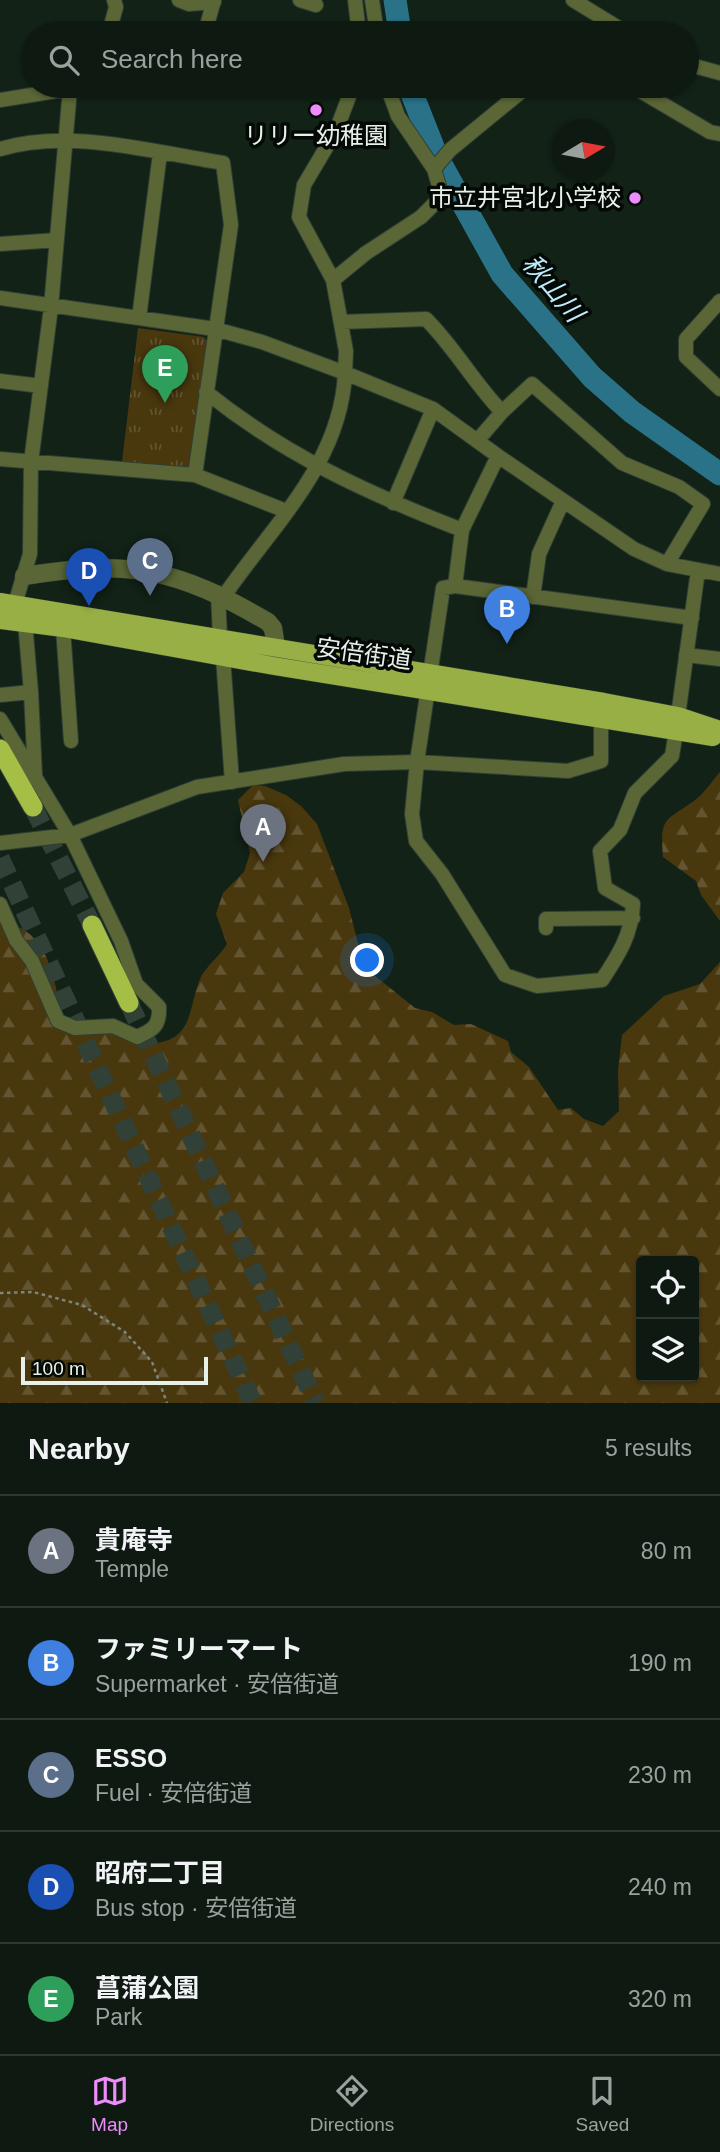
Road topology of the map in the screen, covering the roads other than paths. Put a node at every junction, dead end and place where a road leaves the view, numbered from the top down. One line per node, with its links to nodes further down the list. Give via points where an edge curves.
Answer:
1 (114, 0): 9 (street)
2 (179, 0): 7 (street, via 189,4)
3 (300, 0): 8 (street)
4 (355, 0): 11 (street)
5 (372, 0): 12 (street)
6 (573, 0): 13 (street)
7 (214, 1): 10 (street)
8 (317, 5)
9 (112, 21)
10 (208, 21)
11 (358, 21)
12 (375, 21)
13 (607, 21)
14 (699, 67): 15 (street)
15 (720, 73)
16 (21, 95): 17 (street)
17 (1, 98)
18 (69, 98): 24 (street)
19 (348, 98): 30 (street, via 300,199 299,217)
20 (391, 98): 27 (street, via 398,116)
21 (513, 98): 27 (street)
22 (652, 98): 23 (street)
23 (720, 134)
24 (66, 139): 25 (street, via 28,140); 26 (street); 28 (street)
25 (0, 149)
26 (160, 153): 34 (street); 36 (street, via 223,163 231,225)
27 (434, 169): 30 (street, via 442,196 437,203)
28 (57, 240): 29 (street); 33 (street)
29 (0, 244)
30 (333, 280): 35 (street)
31 (0, 298): 33 (street)
32 (720, 300): 40 (street, via 686,339 686,357)
33 (51, 307): 34 (street); 39 (street)
34 (139, 318): 36 (street)
35 (341, 322): 37 (street); 43 (street, via 426,319 453,346 481,391)
36 (215, 329): 37 (street); 41 (street)
37 (345, 373): 42 (street); 48 (street, via 333,439)
38 (0, 381): 39 (street)
39 (41, 386): 47 (street)
40 (720, 389)
41 (206, 392): 48 (street, via 258,432); 49 (street)
42 (433, 409): 44 (street); 51 (street)
43 (502, 412): 44 (street); 54 (street, via 532,384 622,463 679,487 703,504)
44 (477, 441): 45 (street)
45 (498, 456): 50 (street); 53 (street)
46 (0, 458): 47 (street)
47 (32, 462): 49 (street); 57 (street, via 30,554)
48 (317, 468): 51 (street); 52 (street)
49 (194, 475): 52 (street)
50 (563, 501): 54 (street, via 634,549); 60 (street, via 539,554)
51 (393, 503): 53 (street)
52 (286, 511): 59 (street)
53 (462, 530): 58 (street)
54 (667, 564): 55 (street)
55 (698, 570): 56 (street); 62 (street)
56 (720, 574)
57 (24, 576): 59 (street, via 125,567 180,578); 61 (street)
58 (456, 586): 60 (street); 71 (street, via 443,588)
59 (221, 594): 66 (street); 67 (street, via 268,622)
60 (533, 597): 62 (street)
61 (8, 603): 66 (main road, 安倍街道)
62 (692, 618): 68 (street)
63 (0, 620): 64 (main road, 安倍街道)
64 (25, 622): 65 (main road, 安倍街道); 72 (street)
65 (63, 628): 69 (main road, 安倍街道); 79 (street)
66 (220, 638): 67 (main road, 安倍街道)
67 (276, 647): 71 (main road, 安倍街道)
68 (686, 655): 70 (street); 76 (street)
69 (223, 657): 71 (main road, 安倍街道); 83 (street)
70 (720, 659)
71 (429, 682): 75 (main road, 安倍街道); 76 (main road, 安倍街道); 81 (street)
72 (31, 692): 73 (street); 82 (street)
73 (0, 695)
74 (0, 719): 82 (street)
75 (601, 720): 76 (main road, 安倍街道); 81 (street, via 601,761 568,771)
76 (677, 724): 77 (main road, 安倍街道); 78 (main road, 安倍街道); 88 (street, via 672,756 635,793 620,830 600,851 605,888 634,904)
77 (720, 730)
78 (720, 738)
79 (71, 741)
80 (0, 749): 84 (highway)
81 (416, 762): 83 (street, via 344,765); 88 (street, via 412,814 416,841 505,975 537,986 602,980 622,950)
82 (36, 779): 85 (street)
83 (232, 782): 85 (street, via 186,790)
84 (33, 807)
85 (69, 835): 86 (street); 87 (street, via 121,941 136,984 159,1007 160,1019 153,1030 137,1037 113,1026 75,1028 58,1021)
86 (0, 843)
87 (0, 904)
88 (633, 918): 90 (street, via 546,919)
89 (92, 925): 91 (highway)
90 (546, 928)
91 (129, 1003)

